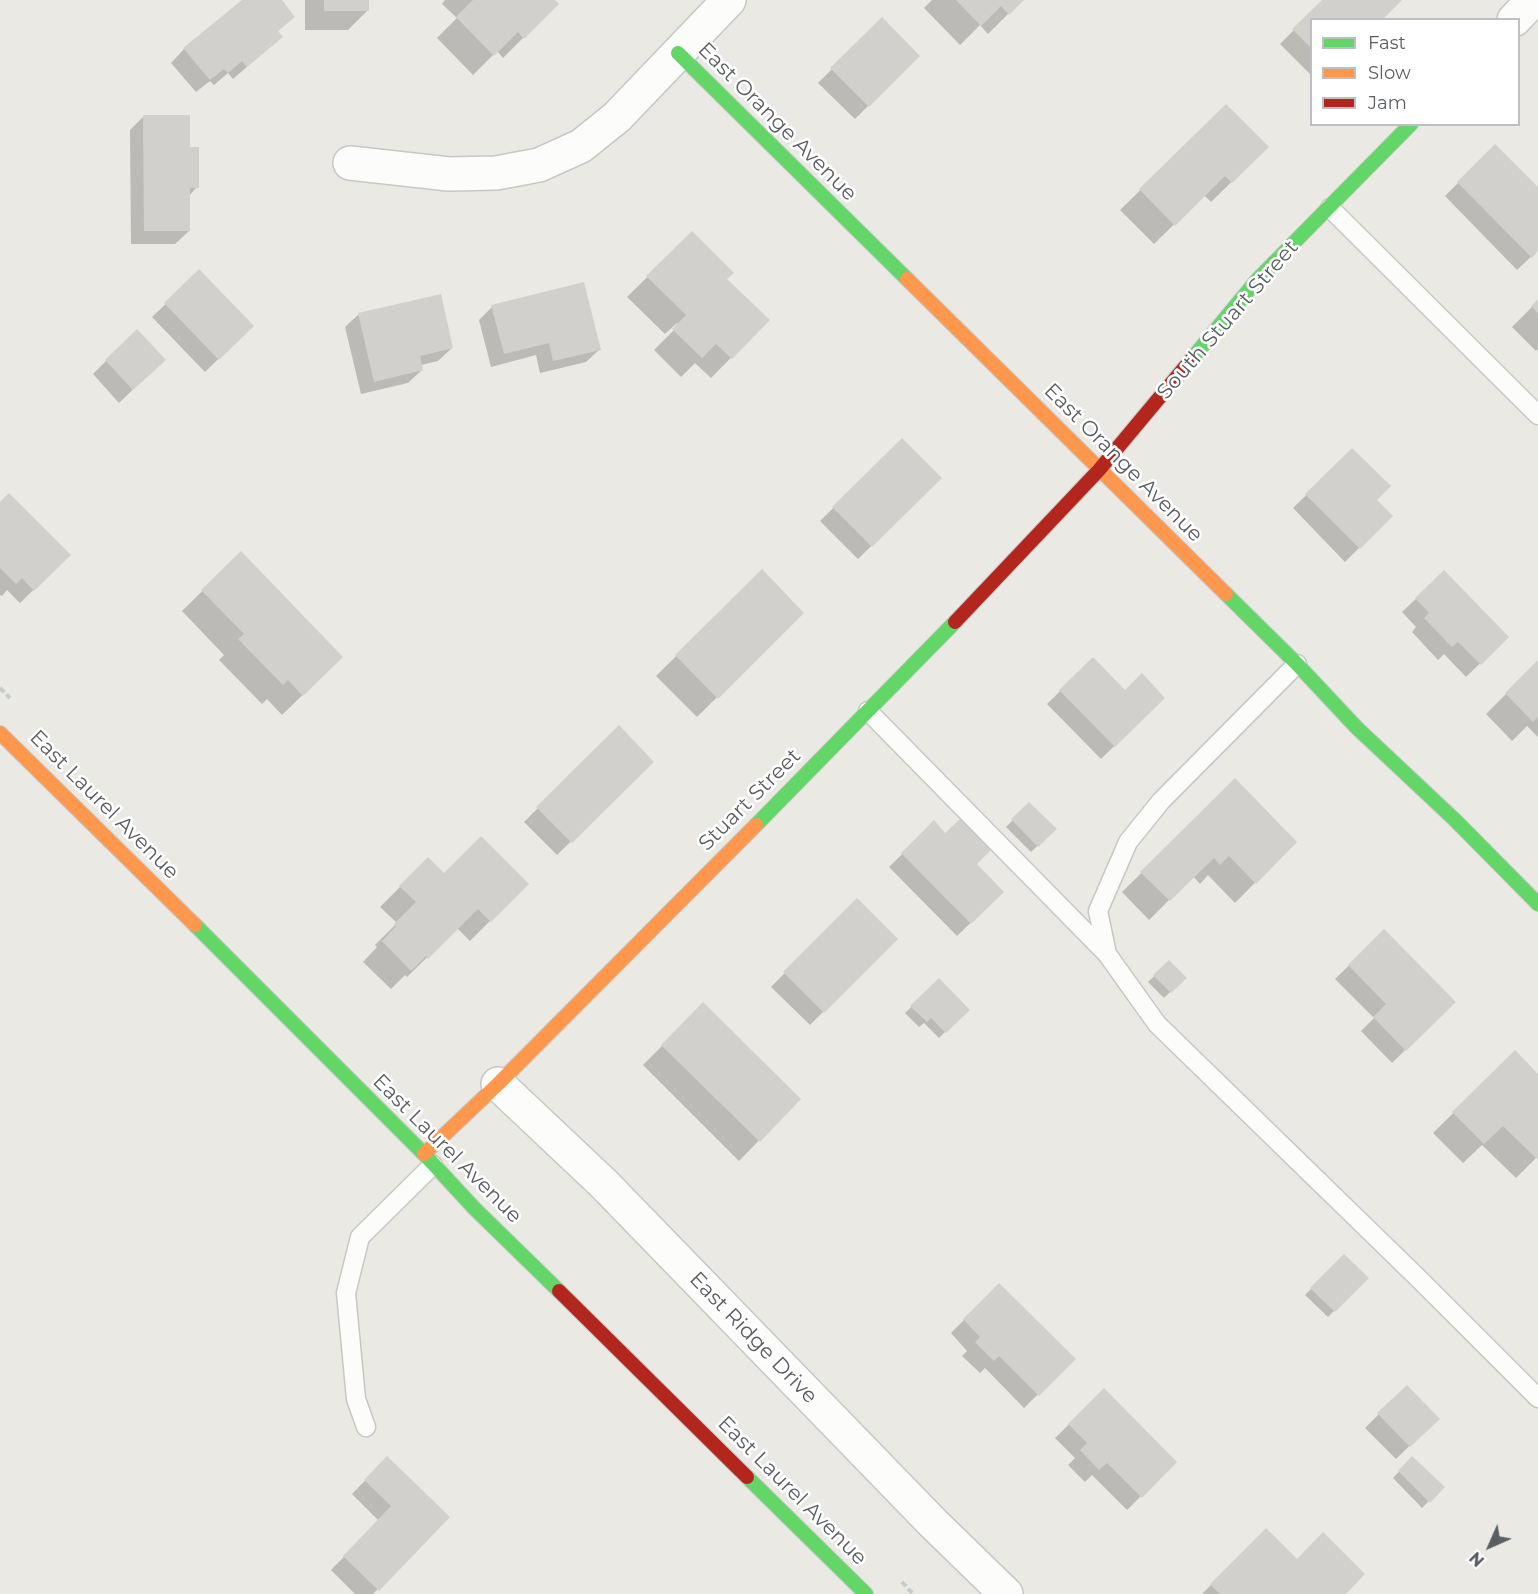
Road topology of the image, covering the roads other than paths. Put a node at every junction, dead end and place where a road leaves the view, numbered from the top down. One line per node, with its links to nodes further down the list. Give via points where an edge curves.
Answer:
1 (729, 0): 4 (street)
2 (1533, 0): 3 (street)
3 (1516, 18)
4 (678, 53): 6 (street, via 617,117 581,146 539,165 496,173 449,174); 9 (street, East Orange Avenue)
5 (1410, 126): 7 (street, South Stuart Street)
6 (350, 163)
7 (1330, 208): 8 (lane); 9 (street, South Stuart Street, via 1257,280)
8 (1538, 415)
9 (1100, 470): 10 (street, East Orange Avenue); 11 (street, Stuart Street)
10 (1297, 664): 13 (street, East Orange Avenue, via 1357,728); 14 (lane, via 1161,801 1128,842 1098,911)
11 (868, 711): 14 (lane); 15 (street, Stuart Street)
12 (0, 733): 16 (street, East Laurel Avenue)
13 (1538, 904)
14 (1107, 954): 17 (lane, via 1157,1024)
15 (498, 1084): 16 (street, Stuart Street); 20 (street, East Ridge Drive, via 604,1184 933,1524)
16 (428, 1160): 18 (lane, via 360,1237 346,1293 356,1399); 19 (street, East Laurel Avenue)
17 (1538, 1398)
18 (366, 1427)
19 (866, 1594)
20 (1006, 1594)

